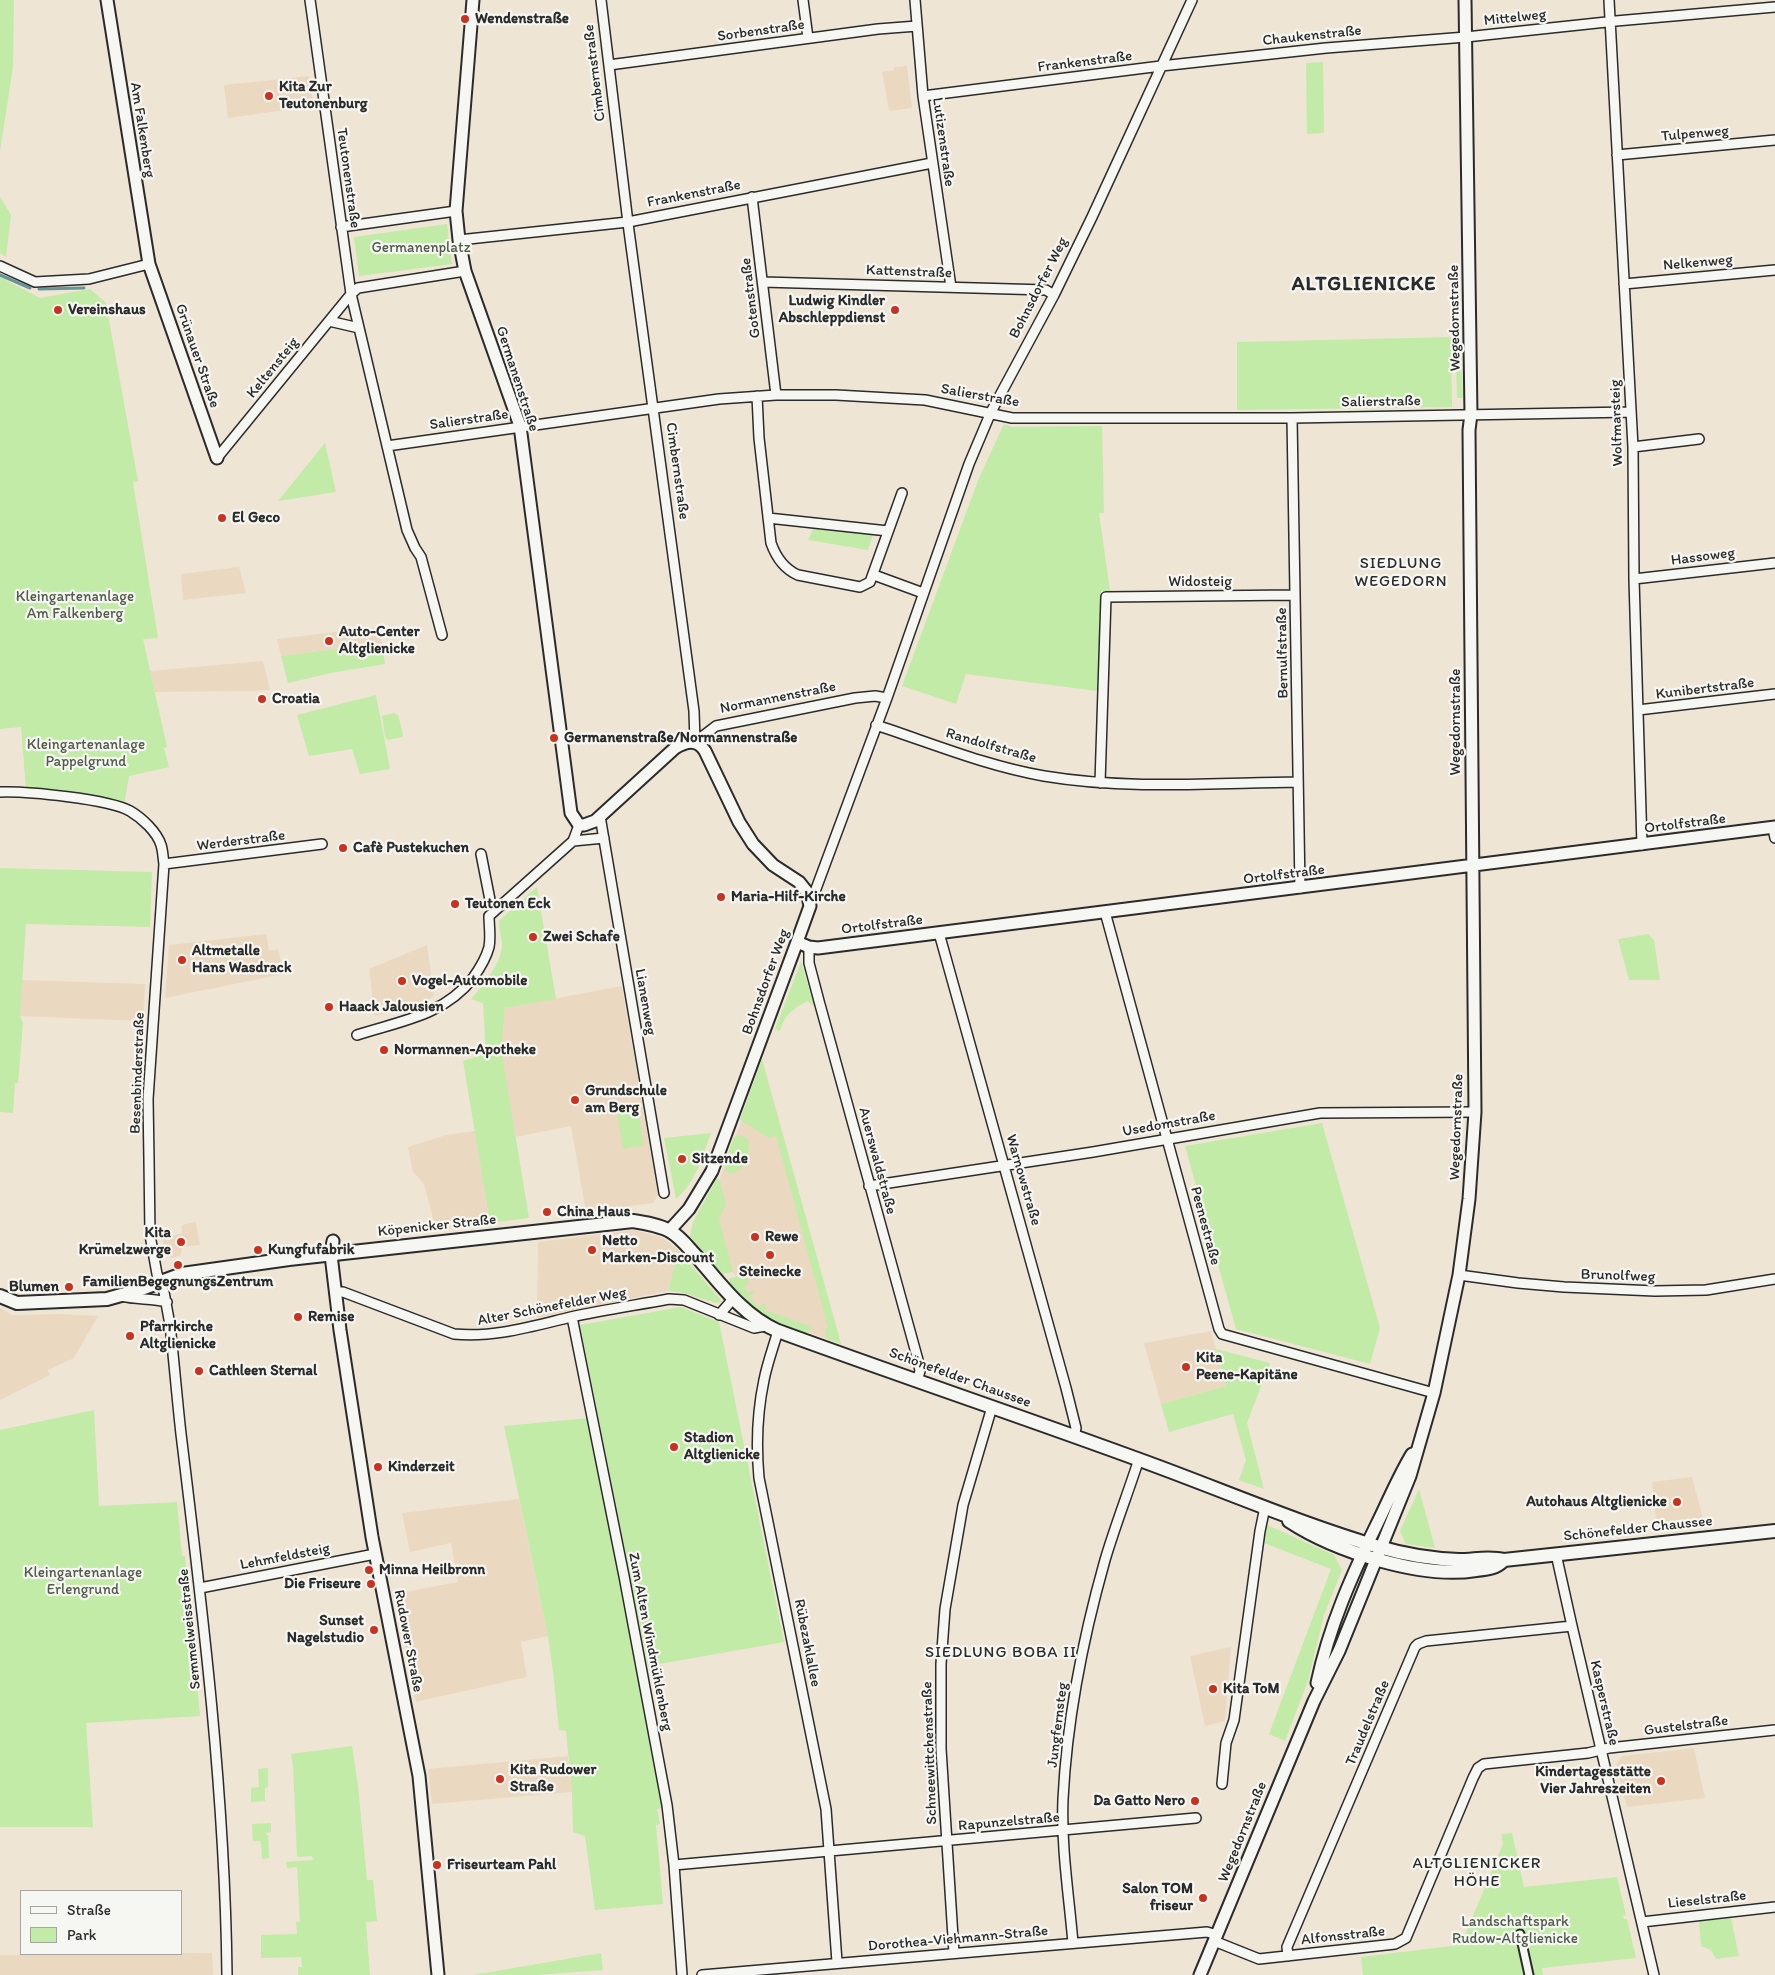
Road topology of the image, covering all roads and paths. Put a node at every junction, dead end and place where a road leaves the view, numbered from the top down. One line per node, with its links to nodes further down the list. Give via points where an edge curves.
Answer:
1 (107, 0): 26 (street, Am Falkenberg)
2 (310, 0): 24 (street, Teutonenstraße)
3 (473, 0): 22 (street, Germanenstraße)
4 (601, 0): 15 (street, Cimbernstraße)
5 (803, 0): 14 (street)
6 (915, 0): 12 (street, Lutizenstraße)
7 (1192, 0): 16 (street, Bohnsdorfer Weg)
8 (1466, 0): 13 (street, Wegedornstraße)
9 (1609, 0): 11 (street, Wolfmarsteig)
10 (1775, 7): 11 (street, Mittelweg)
11 (1610, 22): 13 (street, Mittelweg); 19 (street, Wolfmarsteig)
12 (917, 26): 14 (street, Sorbenstraße); 17 (street, Lutizenstraße)
13 (1466, 37): 16 (street, Chaukenstraße); 42 (street, Wegedornstraße)
14 (808, 38): 15 (street, Sorbenstraße)
15 (609, 65): 23 (street, Cimbernstraße)
16 (1161, 66): 17 (street, Frankenstraße); 34 (street, Bohnsdorfer Weg)
17 (923, 96): 20 (street, Lutizenstraße)
18 (1775, 140): 19 (street, Tulpenweg)
19 (1617, 155): 31 (street, Wolfmarsteig)
20 (932, 163): 21 (street, Frankenstraße); 32 (street, Lutizenstraße)
21 (752, 197): 23 (street, Frankenstraße); 30 (street, Gotenstraße)
22 (456, 211): 24 (street); 25 (street, Germanenstraße)
23 (628, 222): 25 (street, Frankenstraße); 39 (street, Cimbernstraße)
24 (341, 227): 33 (street, Teutonenstraße)
25 (459, 240): 29 (street, Germanenstraße)
26 (149, 264): 27 (street, via 89,279 35,282); 48 (street, Grünauer Straße)
27 (0, 266)
28 (1775, 270): 31 (street, Nelkenweg)
29 (465, 271): 33 (street, via 358,288); 44 (street, Germanenstraße)
30 (763, 282): 32 (street, Kattenstraße); 37 (street, Gotenstraße)
31 (1624, 284): 41 (street, Wolfmarsteig)
32 (951, 287): 34 (street, Kattenstraße, via 1046,290)
33 (351, 294): 35 (street, Keltensteig); 36 (street, Teutonenstraße)
34 (1054, 295): 40 (street, Bohnsdorfer Weg)
35 (329, 321): 36 (street); 48 (street, Keltensteig)
36 (359, 328): 46 (street, Teutonenstraße)
37 (776, 395): 38 (street, Salierstraße); 40 (street, Salierstraße, via 925,400)
38 (757, 396): 39 (street, Salierstraße); 50 (street)
39 (653, 409): 44 (street, Salierstraße); 62 (street, Cimbernstraße, via 694,712)
40 (991, 412): 43 (street, Salierstraße, via 1012,418); 55 (street, Bohnsdorfer Weg, via 969,464)
41 (1631, 412): 42 (street, Salierstraße); 47 (street, Wolfmarsteig)
42 (1471, 414): 43 (street, Salierstraße); 75 (street, Wegedornstraße, via 1468,430)
43 (1292, 418): 56 (street, Bernulfstraße)
44 (520, 426): 46 (street, Salierstraße); 67 (street, Germanenstraße, via 571,813)
45 (1698, 439): 47 (street)
46 (387, 446): 57 (street, Teutonenstraße, via 407,530 421,557)
47 (1633, 447): 54 (street, Wolfmarsteig)
48 (217, 458)
49 (902, 493): 51 (street)
50 (768, 518): 51 (street); 53 (street, via 775,554 790,571 860,587 870,582)
51 (888, 531): 53 (street)
52 (1775, 562): 54 (street, Hassoweg)
53 (874, 574): 55 (street)
54 (1634, 579): 60 (street, Wolfmarsteig)
55 (924, 593): 59 (street, Bohnsdorfer Weg)
56 (1295, 595): 63 (street, Bernulfstraße); 64 (street, Widosteig, via 1106,597)
57 (442, 634)
58 (1775, 694): 60 (street, Kunibertstraße)
59 (887, 698): 61 (street, Bohnsdorfer Weg); 62 (street, Normannenstraße, via 854,698 716,726)
60 (1638, 710): 72 (street, Wolfmarsteig)
61 (876, 725): 64 (street, Randolfstraße, via 1011,769); 77 (street, Bohnsdorfer Weg)
62 (695, 742): 66 (street, Normannenstraße, via 675,748); 77 (street, via 706,751 739,822 753,844 773,865 805,887)
63 (1298, 782): 64 (street, Randolfstraße); 76 (street, Bernulfstraße)
64 (1100, 783)
65 (0, 792): 74 (street, Besenbinderstraße, via 68,797 130,811 154,833 161,844)
66 (600, 816): 67 (street, Normannenstraße, via 588,824); 69 (street, Lianenweg)
67 (579, 825): 70 (street)
68 (1774, 831): 72 (street, Ortolfstraße)
69 (604, 838): 70 (street); 88 (street, Lianenweg)
70 (573, 841): 78 (street)
71 (322, 844): 74 (street, Werderstraße)
72 (1642, 845): 75 (street, Ortolfstraße)
73 (480, 854): 78 (street, via 490,905)
74 (164, 864): 94 (street, Besenbinderstraße, via 148,1099 150,1235)
75 (1472, 866): 76 (street, Ortolfstraße); 84 (street, Wegedornstraße)
76 (1300, 888): 79 (street, Ortolfstraße)
77 (810, 906): 81 (street, Bohnsdorfer Weg)
78 (494, 910): 83 (street, via 489,916 490,941 485,957 459,993 431,1012)
79 (1105, 912): 80 (street, Ortolfstraße); 85 (street, Peenestraße)
80 (939, 933): 82 (street, Ortolfstraße); 86 (street, Warnowstraße)
81 (797, 942): 82 (street, Ortolfstraße); 89 (street, Bohnsdorfer Weg, via 712,1170 689,1209)
82 (809, 947): 87 (street, Auerswaldstraße, via 809,963)
83 (357, 1035)
84 (1475, 1112): 85 (street, Usedomstraße, via 1320,1113); 92 (street, Wegedornstraße, via 1469,1199)
85 (1168, 1139): 86 (street, Usedomstraße); 105 (street, Peenestraße, via 1222,1334)
86 (1005, 1166): 87 (street, Usedomstraße); 107 (street, Warnowstraße, via 1070,1404 1076,1428)
87 (869, 1186): 104 (street, Auerswaldstraße, via 918,1360 920,1372)
88 (664, 1193)
89 (670, 1231): 91 (main road, Köpenicker Straße, via 652,1224 624,1222); 98 (main road, Schönefelder Chaussee)
90 (333, 1241): 91 (street)
91 (331, 1255): 94 (main road, Köpenicker Straße, via 182,1274); 95 (street, Rudower Straße)
92 (1459, 1275): 93 (street, Brunolfweg, via 1564,1287 1671,1292); 105 (street, Wegedornstraße)
93 (1775, 1279)
94 (160, 1282): 97 (main road, Köpenicker Straße); 99 (street, Semmelweisstraße)
95 (335, 1292): 101 (street, Alter Schönefelder Weg, via 343,1292 454,1334 470,1336); 114 (street, Rudower Straße)
96 (0, 1296): 97 (main road, Köpenicker Straße, via 17,1304)
97 (120, 1296): 99 (street, Köpenicker Straße)
98 (734, 1299): 100 (street); 102 (main road, Schönefelder Chaussee)
99 (167, 1302): 116 (street, Semmelweisstraße)
100 (719, 1314): 101 (street, Alter Schönefelder Weg, via 684,1300 669,1299); 102 (street, Alter Schönefelder Weg, via 754,1328)
101 (572, 1317): 126 (street, Zum Alten Windmühlenberg, via 668,1805)
102 (765, 1326): 103 (main road, Schönefelder Chaussee)
103 (778, 1331): 104 (main road, Schönefelder Chaussee); 125 (street, Rübezahlallee, via 758,1412 759,1478 826,1809)
104 (917, 1381): 106 (main road, Schönefelder Chaussee)
105 (1434, 1393): 108 (street, Wegedornstraße)
106 (992, 1407): 107 (main road, Schönefelder Chaussee); 124 (street, Schneewittchenstraße, via 964,1505 945,1609 940,1710)
107 (1074, 1436): 109 (main road, Schönefelder Chaussee)
108 (1420, 1439): 112 (street, Wegedornstraße); 113 (street, Wegedornstraße, via 1410,1476)
109 (1139, 1459): 110 (main road, Schönefelder Chaussee); 123 (street, Jungfernsteg, via 1106,1559 1079,1666 1063,1800)
110 (1268, 1508): 112 (main road, Schönefelder Chaussee, via 1302,1530); 121 (street, via 1260,1531)
111 (1775, 1531): 115 (main road, Schönefelder Chaussee)
112 (1364, 1548): 113 (main road, Schönefelder Chaussee); 118 (street, Wegedornstraße, via 1335,1618)
113 (1379, 1553): 115 (main road, Schönefelder Chaussee, via 1460,1560 1504,1560); 118 (street, Wegedornstraße)
114 (375, 1554): 116 (street, Lehmfeldsteig); 136 (street, Rudower Straße, via 419,1776)
115 (1556, 1554): 117 (street, Kasperstraße)
116 (200, 1588): 135 (street, Semmelweisstraße, via 217,1761)
117 (1572, 1626): 120 (street, Kasperstraße); 133 (street, Traudelstraße, via 1426,1641 1414,1647 1287,1947)
118 (1314, 1701): 130 (street, Wegedornstraße)
119 (1775, 1730): 120 (street, Gustelstraße)
120 (1601, 1750): 128 (street, Kasperstraße); 133 (street, Alfonsstraße, via 1491,1763 1478,1768 1406,1938 1395,1944)
121 (1222, 1784)
122 (1196, 1818): 123 (street, Rapunzelstraße)
123 (1064, 1831): 124 (street, Rapunzelstraße); 131 (street, Jungfernsteg)
124 (947, 1841): 125 (street, Rapunzelstraße); 132 (street, Schneewittchenstraße)
125 (828, 1852): 126 (street, Rapunzelstraße); 134 (street, Rübezahlallee)
126 (674, 1865): 137 (street, Zum Alten Windmühlenberg)
127 (1775, 1907): 128 (street, Lieselstraße)
128 (1642, 1922): 141 (street, Kasperstraße)
129 (1520, 1934): 140 (street)
130 (1215, 1938): 131 (street, Dorothea-Viehmann-Straße, via 1208,1932); 133 (street, Alfonsstraße, via 1254,1958); 139 (street, Wegedornstraße)
131 (1073, 1943): 132 (street, Dorothea-Viehmann-Straße)
132 (954, 1952): 134 (street, Dorothea-Viehmann-Straße)
133 (1288, 1956)
134 (837, 1962): 138 (street, Dorothea-Viehmann-Straße)
135 (227, 1975)
136 (438, 1975)
137 (682, 1975)
138 (702, 1975)
139 (1200, 1975)
140 (1529, 1975)
141 (1654, 1975)

